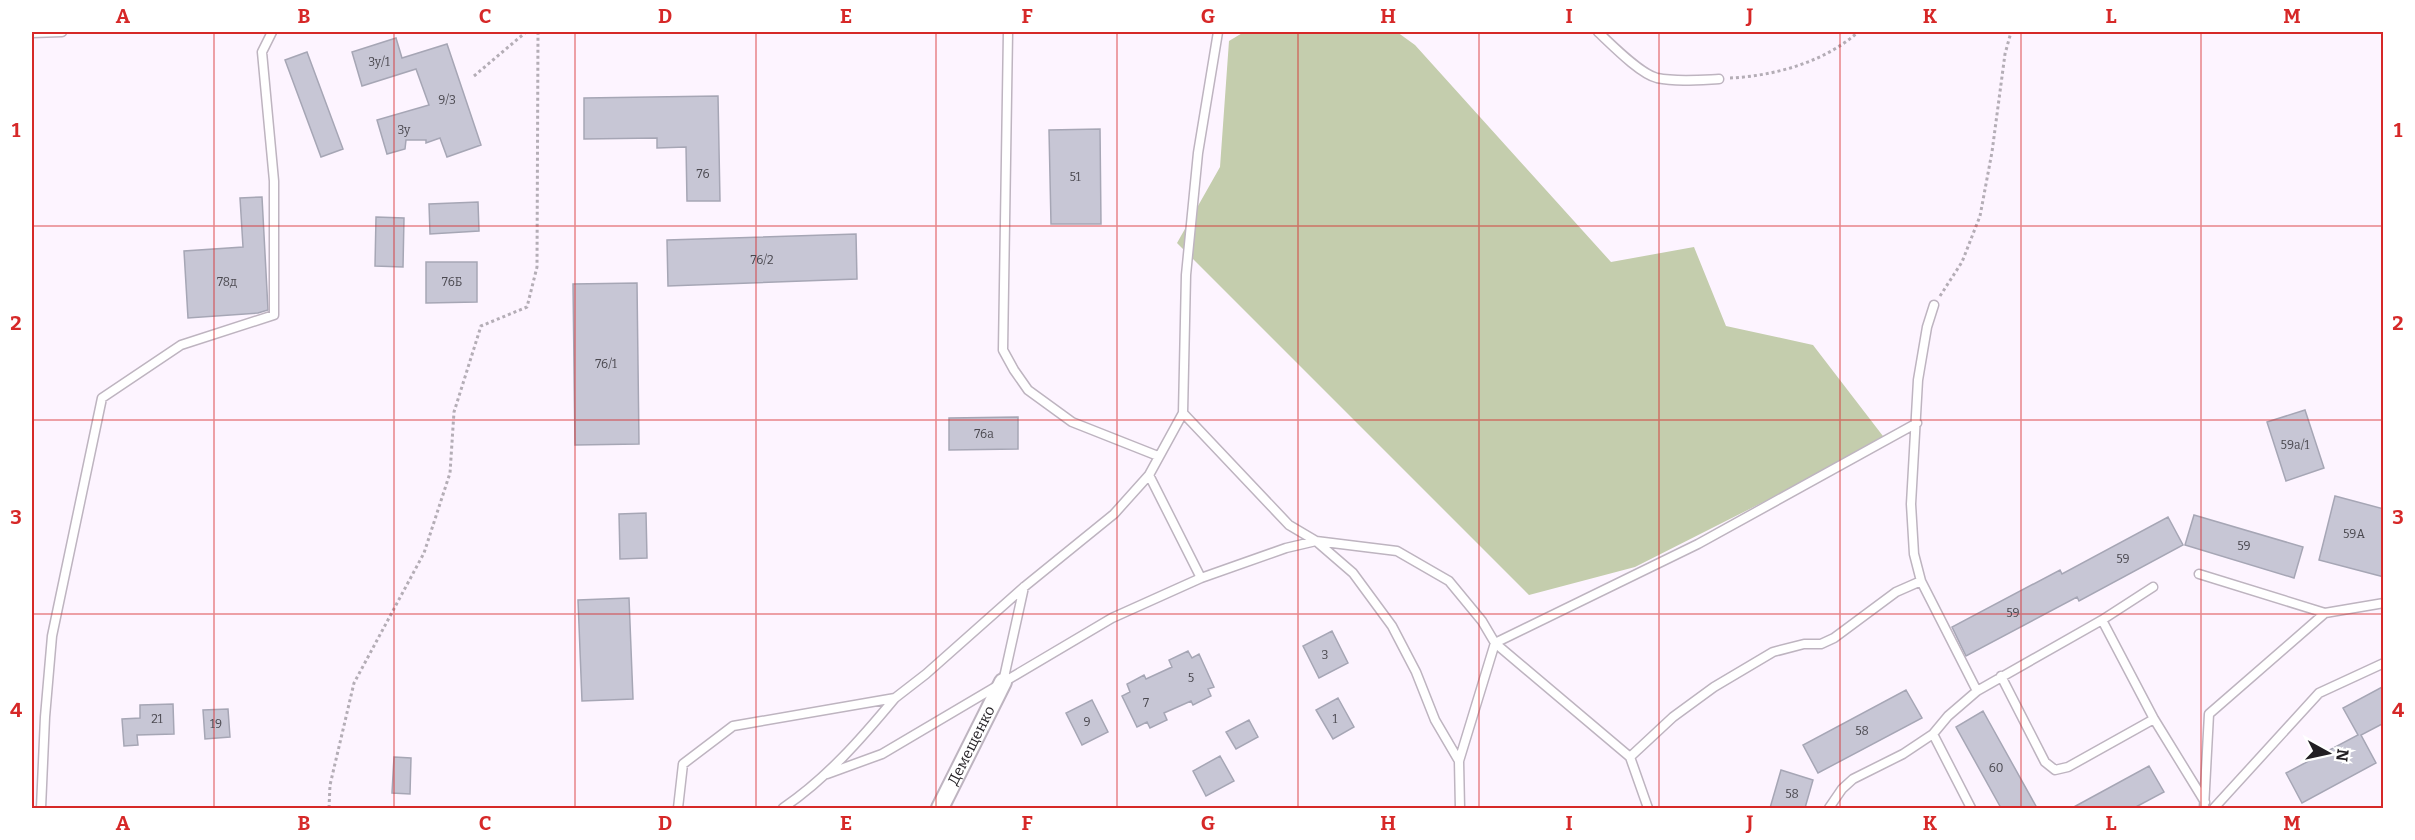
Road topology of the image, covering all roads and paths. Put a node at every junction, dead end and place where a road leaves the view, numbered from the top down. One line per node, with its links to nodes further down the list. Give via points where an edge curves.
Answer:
1 (62, 32): 10 (lane)
2 (272, 32): 39 (lane, via 262,52 274,181 274,315 181,345 102,398 52,636)
3 (526, 32): 11 (path)
4 (538, 32): 40 (path, via 537,267 527,307 481,326 454,412 450,473 424,553 354,683 330,785)
5 (1008, 32): 16 (lane, via 1003,350 1028,390 1072,422)
6 (1218, 32): 14 (lane, via 1198,153 1186,275)
7 (1598, 32): 12 (lane, via 1655,78)
8 (1858, 32): 12 (path, via 1818,57 1780,71)
9 (2011, 32): 13 (path, via 1980,216 1962,262)
10 (32, 33)
11 (474, 76)
12 (1719, 79)
13 (1934, 305): 15 (lane, via 1918,380)
14 (1183, 413): 16 (lane); 18 (lane, via 1289,525)
15 (1917, 423): 21 (lane, via 1911,504 1914,554); 27 (lane, via 1698,544)
16 (1158, 456): 17 (lane)
17 (1149, 475): 20 (lane); 22 (lane, via 1114,514)
18 (1316, 541): 20 (lane); 27 (lane, via 1397,551 1449,581); 36 (lane, via 1353,573 1392,626 1435,720)
19 (2199, 574): 25 (lane)
20 (1201, 578): 30 (lane, via 1112,618)
21 (1921, 581): 31 (lane); 35 (lane, via 1896,592 1834,638 1773,652 1724,681 1673,717)
22 (1024, 587): 30 (lane); 32 (lane)
23 (2153, 587): 26 (lane)
24 (2384, 603): 25 (lane)
25 (2325, 613): 38 (lane, via 2209,714)
26 (2102, 620): 29 (lane); 33 (lane)
27 (1495, 643): 35 (lane); 36 (lane)
28 (2384, 663): 48 (lane, via 2319,693)
29 (2001, 676): 31 (lane); 33 (lane, via 2045,762 2055,770 2068,767)
30 (1003, 682): 37 (lane, via 882,754); 43 (street, Демещенко)
31 (1977, 691): 34 (lane)
32 (895, 698): 37 (lane); 41 (lane, via 733,726 683,764)
33 (2154, 719): 38 (lane)
34 (1933, 734): 46 (lane, via 1852,779); 47 (lane)
35 (1630, 757): 45 (lane)
36 (1459, 761): 44 (lane)
37 (827, 774): 42 (lane)
38 (2205, 805)
39 (41, 808)
40 (329, 808)
41 (678, 808)
42 (783, 808)
43 (940, 808)
44 (1460, 808)
45 (1648, 808)
46 (1829, 808)
47 (1971, 808)
48 (2214, 808)

